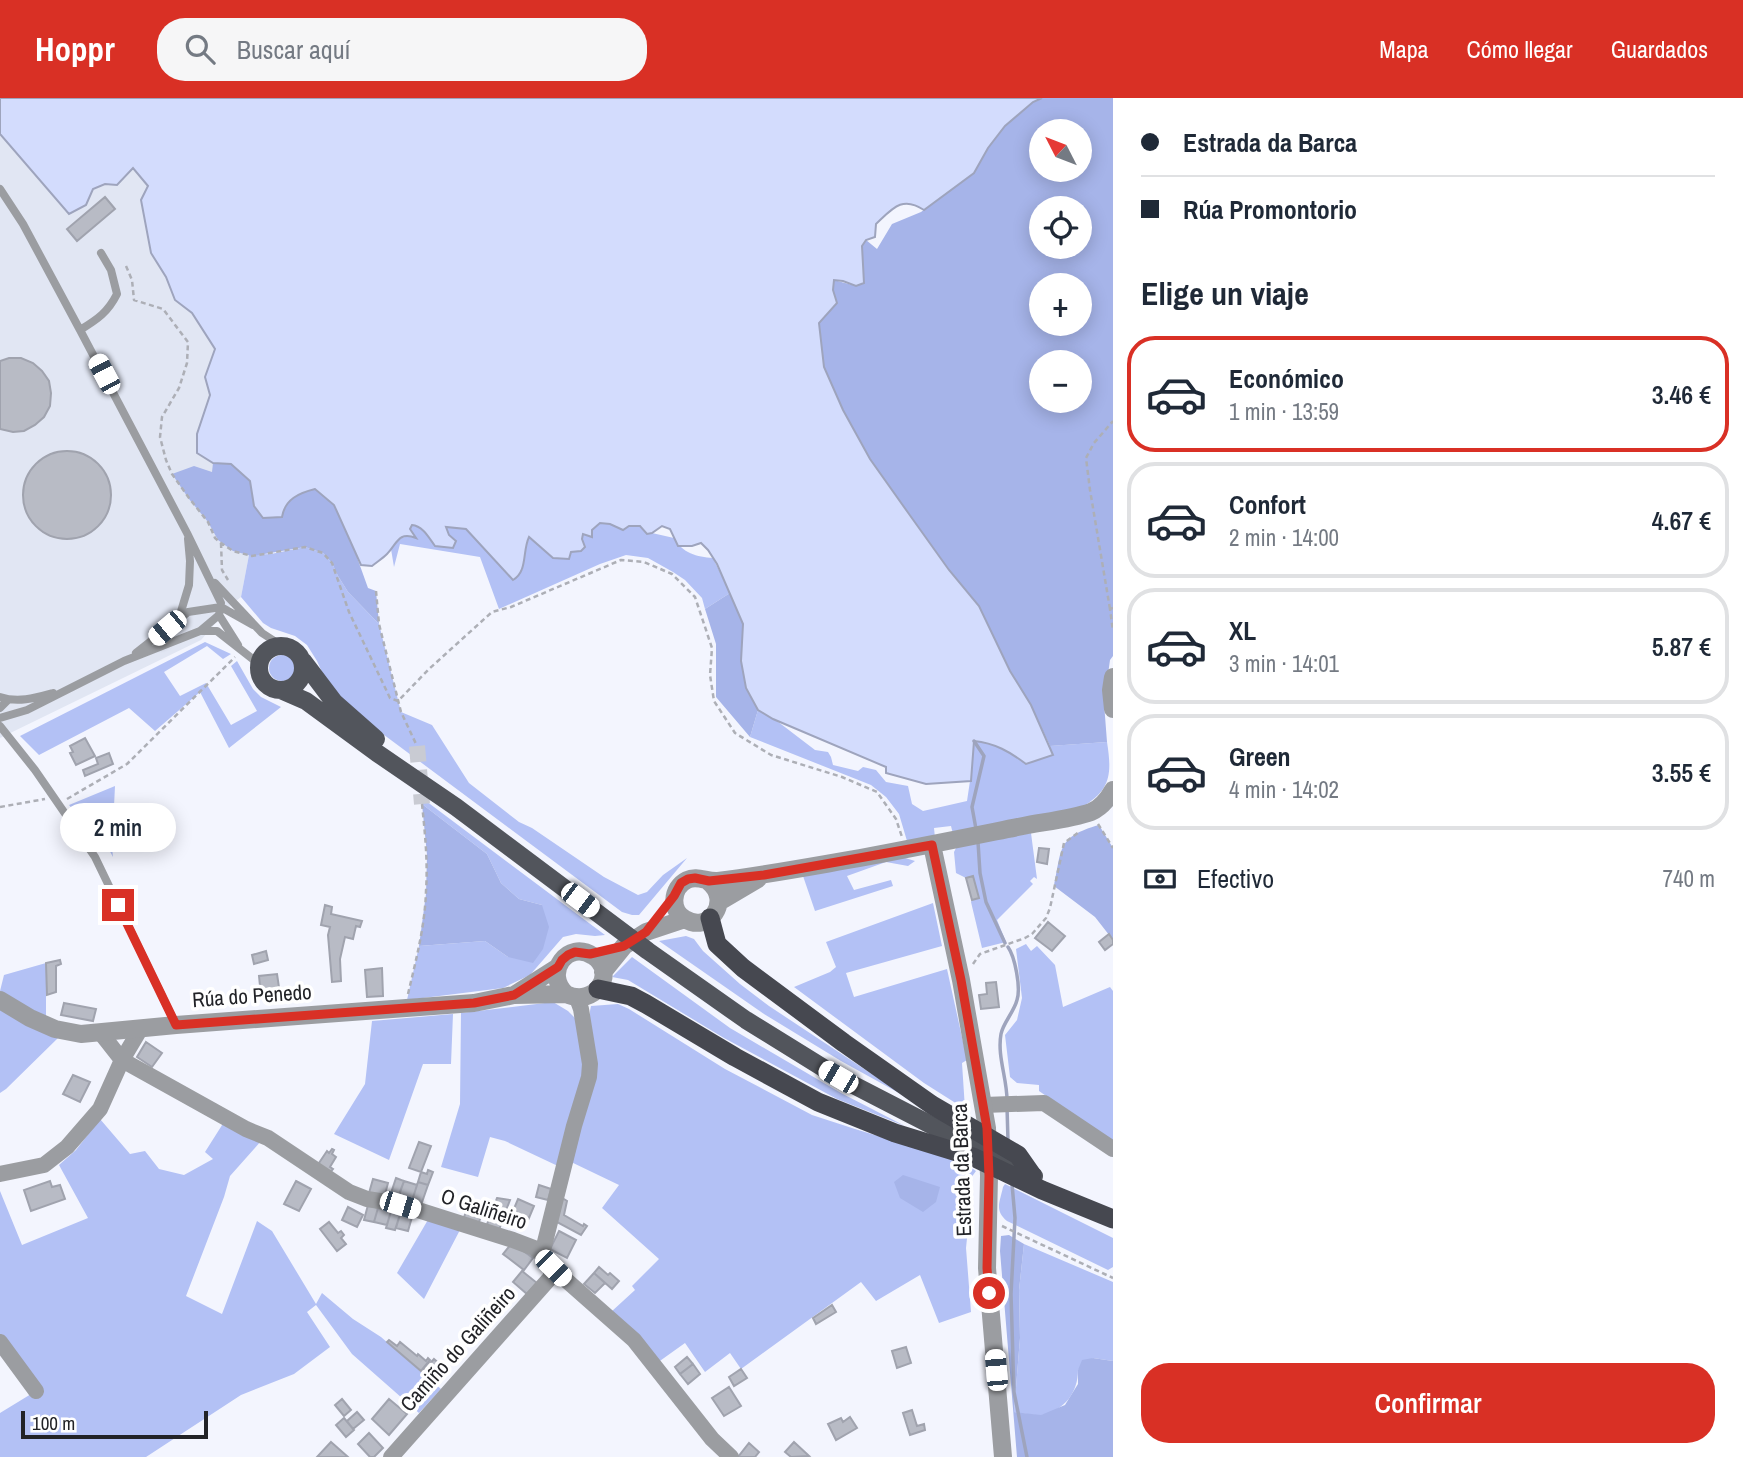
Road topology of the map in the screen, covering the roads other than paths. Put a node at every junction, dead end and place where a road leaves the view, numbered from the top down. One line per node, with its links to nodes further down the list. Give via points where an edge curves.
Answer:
1 (0, 189): 3 (lane)
2 (101, 253): 3 (lane, via 117,294 110,308)
3 (80, 330): 4 (lane)
4 (187, 533): 5 (lane); 7 (lane, via 189,585)
5 (209, 577): 6 (lane); 8 (lane)
6 (220, 611): 7 (lane, via 188,611); 8 (lane); 9 (lane); 11 (lane)
7 (179, 618): 12 (lane)
8 (253, 625): 10 (lane)
9 (200, 631): 11 (lane, via 217,631); 12 (lane)
10 (282, 646): 13 (main road, via 295,650); 14 (main road, via 267,651)
11 (242, 649): 14 (lane)
12 (124, 661): 16 (lane)
13 (303, 661): 17 (main road, via 303,674 296,686); 24 (main road, via 334,702)
14 (259, 664): 17 (main road, via 263,682)
15 (1113, 677): 20 (street)
16 (72, 687): 18 (lane, via 29,699); 21 (lane)
17 (283, 691): 24 (main road, via 306,701)
18 (4, 698): 19 (lane)
19 (0, 708)
20 (1113, 709)
21 (0, 718)
22 (0, 726): 39 (lane, via 95,857)
23 (1113, 790): 25 (street, via 1094,821)
24 (456, 807): 44 (main road, via 718,1002 807,1059)
25 (932, 845): 26 (street); 43 (street, Estrada da Barca)
26 (764, 875): 27 (street); 29 (street)
27 (709, 881): 28 (street, via 688,879); 29 (street, via 717,890)
28 (674, 896): 30 (street, via 676,909); 31 (street)
29 (714, 910): 30 (street, via 697,923); 44 (highway, via 717,944 743,968 933,1105)
30 (685, 919): 31 (street)
31 (646, 932): 32 (street)
32 (624, 946): 33 (street); 35 (street)
33 (590, 954): 34 (street, via 575,952); 35 (street, via 601,965)
34 (558, 967): 36 (street, Rúa do Penedo); 37 (street, via 556,979)
35 (601, 981): 37 (street, via 586,997); 44 (highway, via 818,1102 895,1133)
36 (514, 995): 37 (street, Rúa do Penedo); 39 (street, Rúa do Penedo, via 474,1003)
37 (572, 996): 49 (street, via 581,1009 589,1077)
38 (0, 1000): 41 (street, Rúa do Penedo, via 55,1029)
39 (176, 1025): 40 (street, Rúa do Penedo)
40 (141, 1028): 41 (street, Rúa do Penedo); 42 (street)
41 (100, 1032): 42 (street, O Galiñeiro)
42 (122, 1060): 47 (street, via 100,1108 68,1147 44,1165); 49 (street, O Galiñeiro, via 268,1138 359,1197 446,1219)
43 (984, 1105): 45 (street, via 1044,1103); 55 (street, Estrada da Barca, via 989,1176 987,1268)
44 (965, 1140): 46 (highway); 46 (highway)
45 (1113, 1149)
46 (1021, 1169): 48 (highway, via 1042,1190)
47 (0, 1174)
48 (1113, 1217)
49 (542, 1254): 50 (street, O Galiñeiro)
50 (553, 1268): 53 (street, Camiño do Galiñeiro, via 550,1278); 54 (street, O Galiñeiro, via 634,1340)
51 (0, 1342): 52 (street)
52 (36, 1391)
53 (391, 1457)
54 (731, 1457)
55 (1003, 1457)

